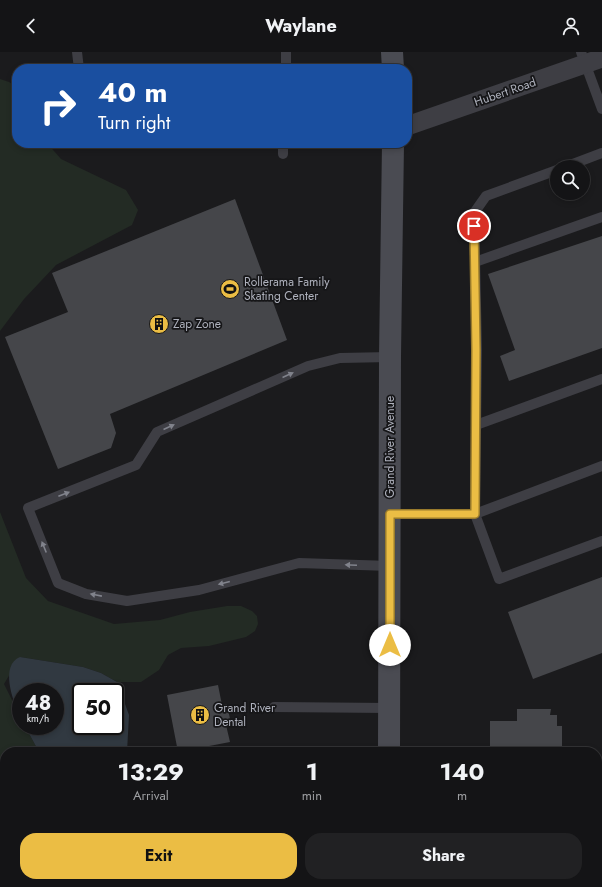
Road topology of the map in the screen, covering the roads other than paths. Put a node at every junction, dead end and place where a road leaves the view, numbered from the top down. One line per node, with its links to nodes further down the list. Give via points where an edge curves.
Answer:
1 (77, 52): 5 (lane)
2 (286, 52): 6 (lane)
3 (392, 52): 7 (main road)
4 (589, 58): 8 (lane); 9 (street, Hubert Road)
5 (78, 64)
6 (286, 64)
7 (393, 64)
8 (602, 109)
9 (412, 124)
10 (283, 148): 13 (lane)
11 (393, 148): 18 (main road, Grand River Avenue)
12 (602, 153): 14 (lane)
13 (283, 154)
14 (584, 160)
15 (550, 173): 17 (lane, via 486,196 474,213)
16 (602, 217): 17 (lane)
17 (475, 262): 20 (lane)
18 (390, 356): 22 (main road, Grand River Avenue); 25 (lane, one-way to 18, via 299,563 199,590 126,601 86,594 58,583 28,508 136,465 157,432 308,366 340,358)
19 (602, 379): 20 (lane)
20 (476, 425): 23 (lane)
21 (602, 466): 23 (lane)
22 (390, 514): 23 (lane); 25 (main road, Grand River Avenue)
23 (475, 514): 24 (lane, via 499,579)
24 (602, 541)
25 (390, 566): 27 (main road, Grand River Avenue)
26 (274, 707): 27 (lane)
27 (389, 708): 28 (main road, Grand River Avenue)
28 (389, 747)

